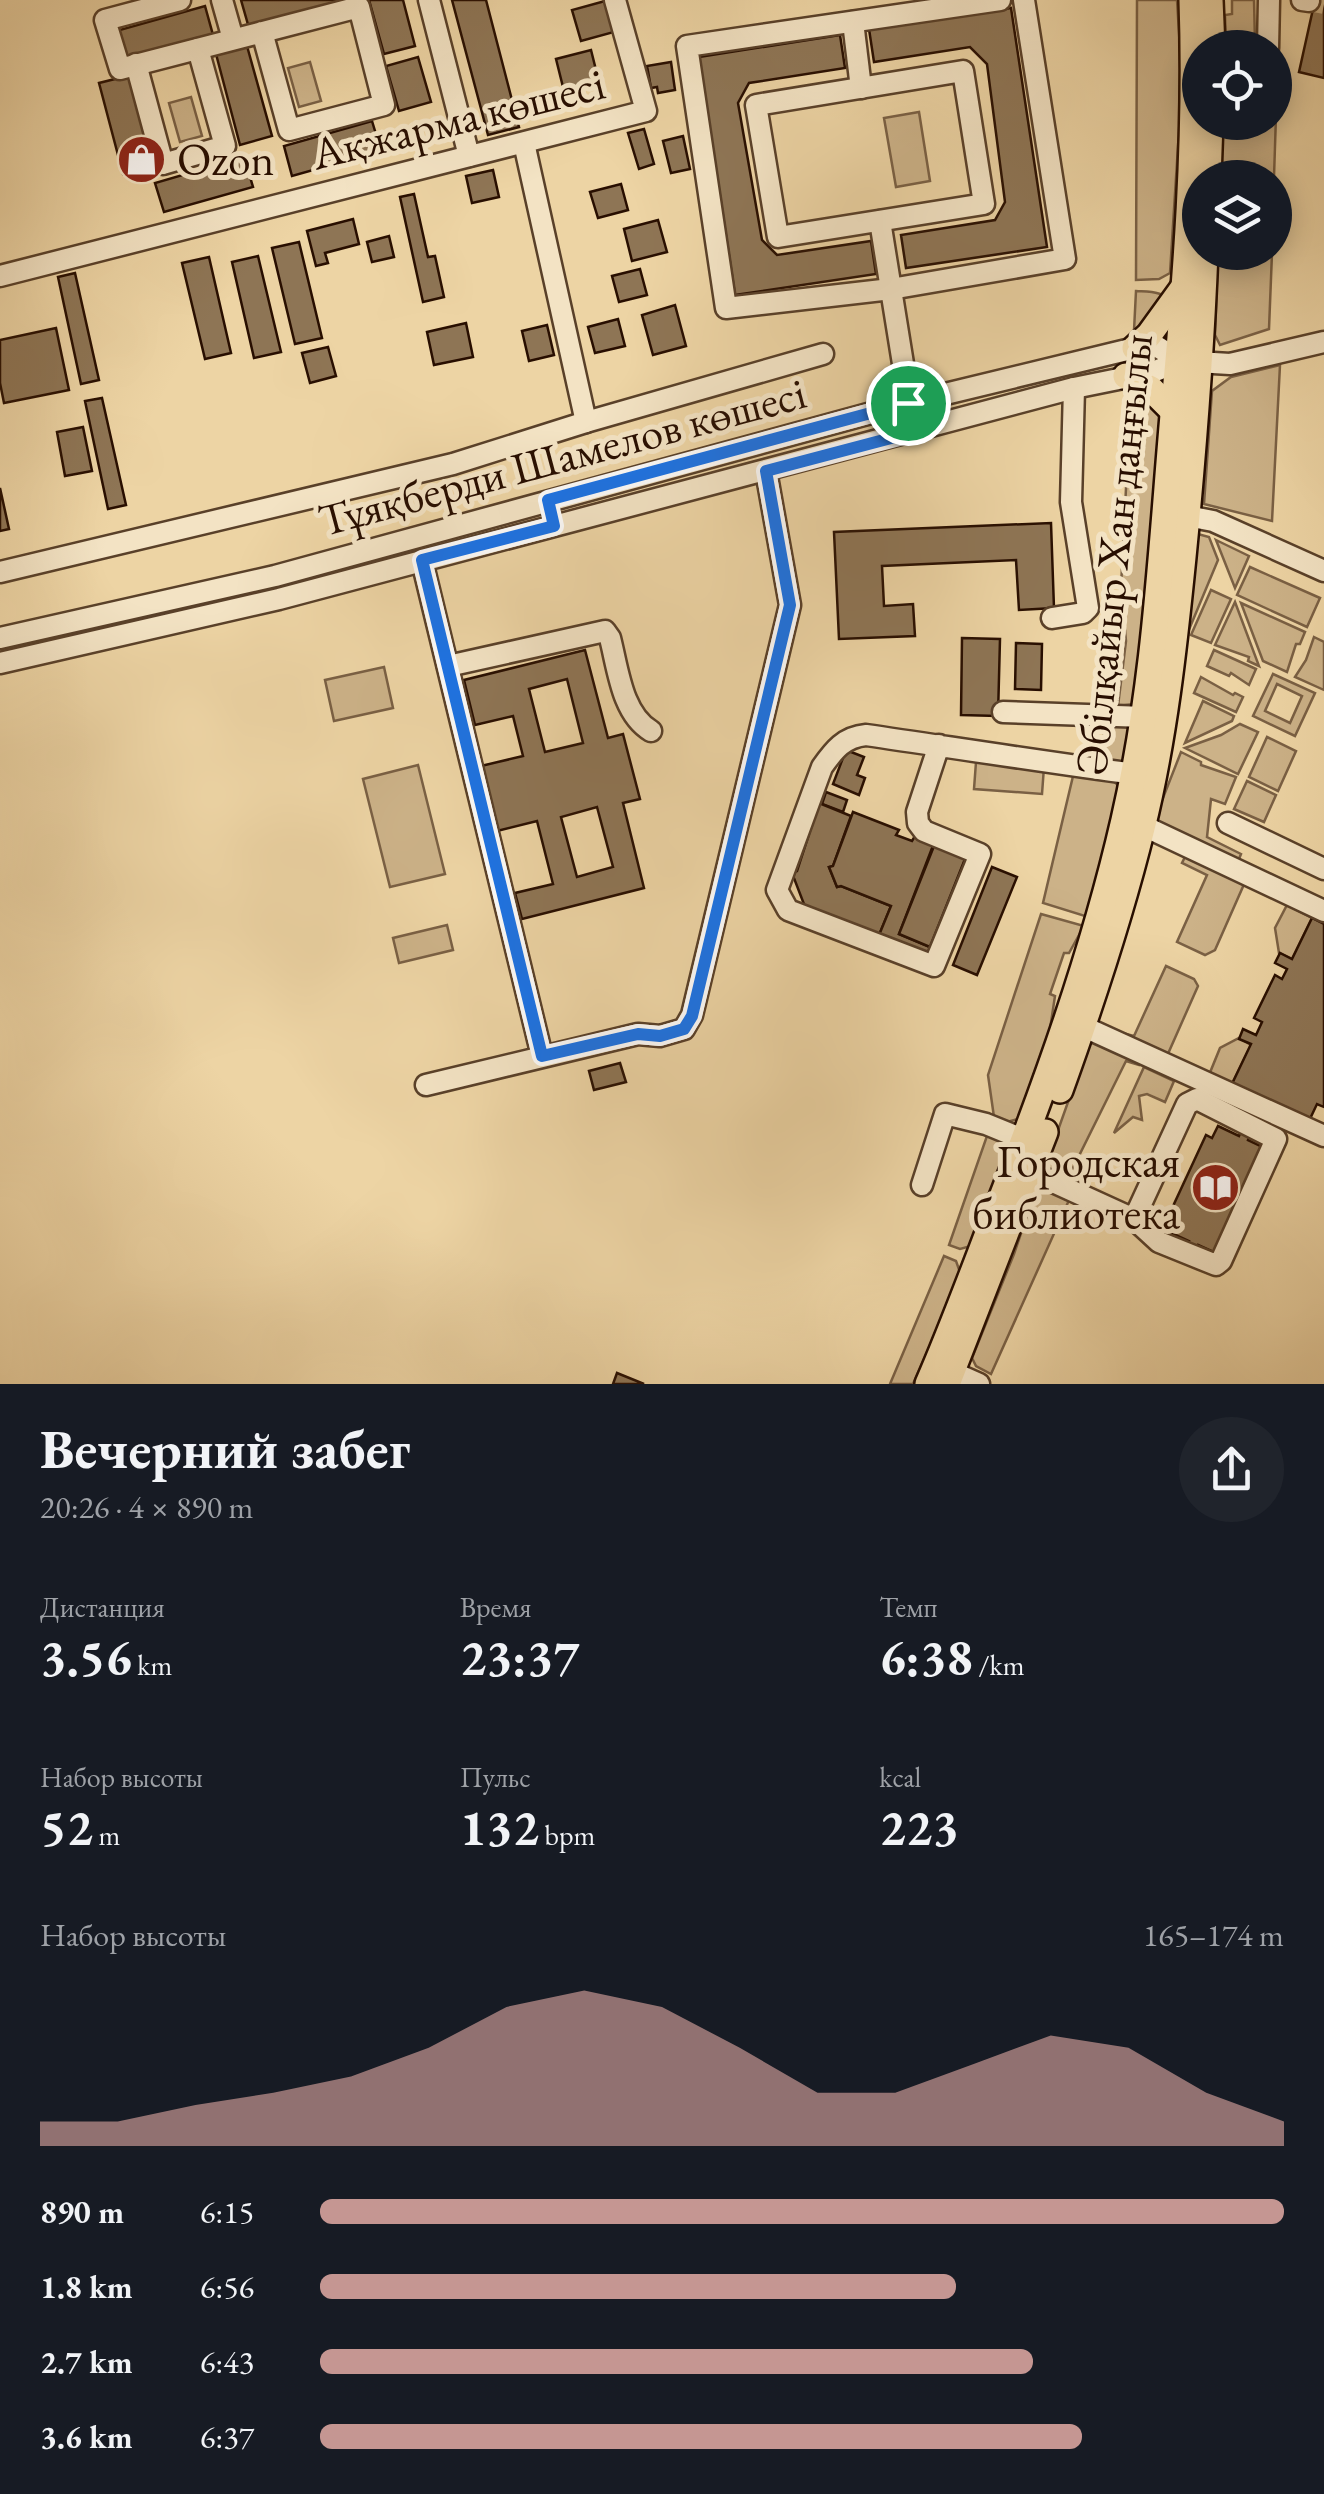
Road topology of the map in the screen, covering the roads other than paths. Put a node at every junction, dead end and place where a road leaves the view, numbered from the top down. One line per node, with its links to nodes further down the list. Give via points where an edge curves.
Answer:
1 (180, 0): 18 (street, via 105,20 120,69)
2 (222, 0): 16 (street)
3 (429, 0): 22 (street)
4 (616, 0): 21 (street, Ақжарма көшесі, via 646,111)
5 (1000, 0): 11 (street)
6 (1024, 0): 27 (street, via 1065,259)
7 (1192, 0): 12 (main road, Әбілқайыр Хан даңғылы)
8 (1210, 0): 13 (main road, Әбілқайыр Хан даңғылы)
9 (1269, 0): 14 (street)
10 (358, 4): 15 (street); 15 (street, via 384,105 289,130)
11 (852, 22): 19 (street); 27 (street, via 687,46 726,308)
12 (1198, 30)
13 (1206, 30)
14 (1268, 30)
15 (262, 32): 16 (street)
16 (233, 39): 17 (street)
17 (198, 48): 18 (street); 18 (street, via 225,146 162,164)
18 (136, 64)
19 (861, 88): 23 (street, via 962,71 984,204); 23 (street, via 756,105 778,237)
20 (1195, 140): 26 (main road, Әбілқайыр Хан даңғылы)
21 (524, 143): 22 (street, Ақжарма көшесі); 36 (street)
22 (470, 156): 25 (street, Ақжарма көшесі)
23 (880, 220): 27 (street)
24 (1203, 270): 31 (main road, Әбілқайыр Хан даңғылы)
25 (0, 276)
26 (1183, 288): 29 (main road); 31 (main road, Әбілқайыр Хан даңғылы)
27 (891, 289): 34 (street)
28 (1324, 342): 31 (street, via 1230,364)
29 (1135, 348): 31 (street, Тұяқберди Шамелов көшесі, via 1153,344); 34 (street, Тұяқберди Шамелов көшесі)
30 (823, 354): 36 (street)
31 (1191, 362): 32 (street, Тұяқберди Шамелов көшесі); 35 (main road, Әбілқайыр Хан даңғылы); 40 (main road, Әбілқайыр Хан даңғылы)
32 (1126, 376): 33 (street, Тұяқберди Шамелов көшесі); 35 (main road)
33 (1074, 388): 37 (street, Тұяқберди Шамелов көшесі); 45 (street, via 1070,502 1088,608)
34 (908, 403): 37 (street); 39 (street, Тұяқберди Шамелов көшесі)
35 (1174, 412): 50 (main road, Әбілқайыр Хан даңғылы)
36 (586, 422): 44 (street, via 453,464)
37 (914, 432): 38 (street, Тұяқберди Шамелов көшесі)
38 (766, 471): 41 (street, Тұяқберди Шамелов көшесі); 59 (street, via 790,605 692,1016 684,1029 660,1036 638,1034)
39 (548, 500): 41 (street); 46 (street, Тұяқберди Шамелов көшесі, via 275,576)
40 (1187, 516): 43 (street); 54 (main road, Әбілқайыр Хан даңғылы, via 1176,632)
41 (554, 526): 42 (street, Тұяқберди Шамелов көшесі)
42 (422, 560): 47 (street, Тұяқберди Шамелов көшесі); 48 (street)
43 (1324, 571)
44 (0, 572)
45 (1052, 618)
46 (0, 638)
47 (0, 663)
48 (448, 666): 51 (street, via 605,631 631,712); 59 (street)
49 (1004, 712): 50 (street)
50 (1145, 717): 53 (main road, Әбілқайыр Хан даңғылы)
51 (651, 731)
52 (939, 745): 52 (street, via 918,823 980,854 934,966 788,910 777,890 822,767 834,751 866,735); 53 (street)
53 (1134, 774): 54 (main road, Әбілқайыр Хан даңғылы)
54 (1133, 824): 57 (street); 58 (main road, Әбілқайыр Хан даңғылы, via 1098,926)
55 (1228, 824): 56 (street)
56 (1324, 869)
57 (1324, 911)
58 (1075, 1023): 61 (street); 62 (main road, Әбілқайыр Хан даңғылы); 63 (main road, Әбілқайыр Хан даңғылы)
59 (542, 1056): 60 (street)
60 (426, 1085)
61 (1324, 1136)
62 (1024, 1140): 64 (street, via 945,1114); 67 (main road, Әбілқайыр Хан даңғылы)
63 (1031, 1172): 65 (street); 66 (main road, Әбілқайыр Хан даңғылы)
64 (922, 1185)
65 (1134, 1219): 65 (street, via 1159,1242 1216,1265 1276,1138 1192,1100)
66 (950, 1378): 68 (street)
67 (928, 1384)
68 (979, 1384)

